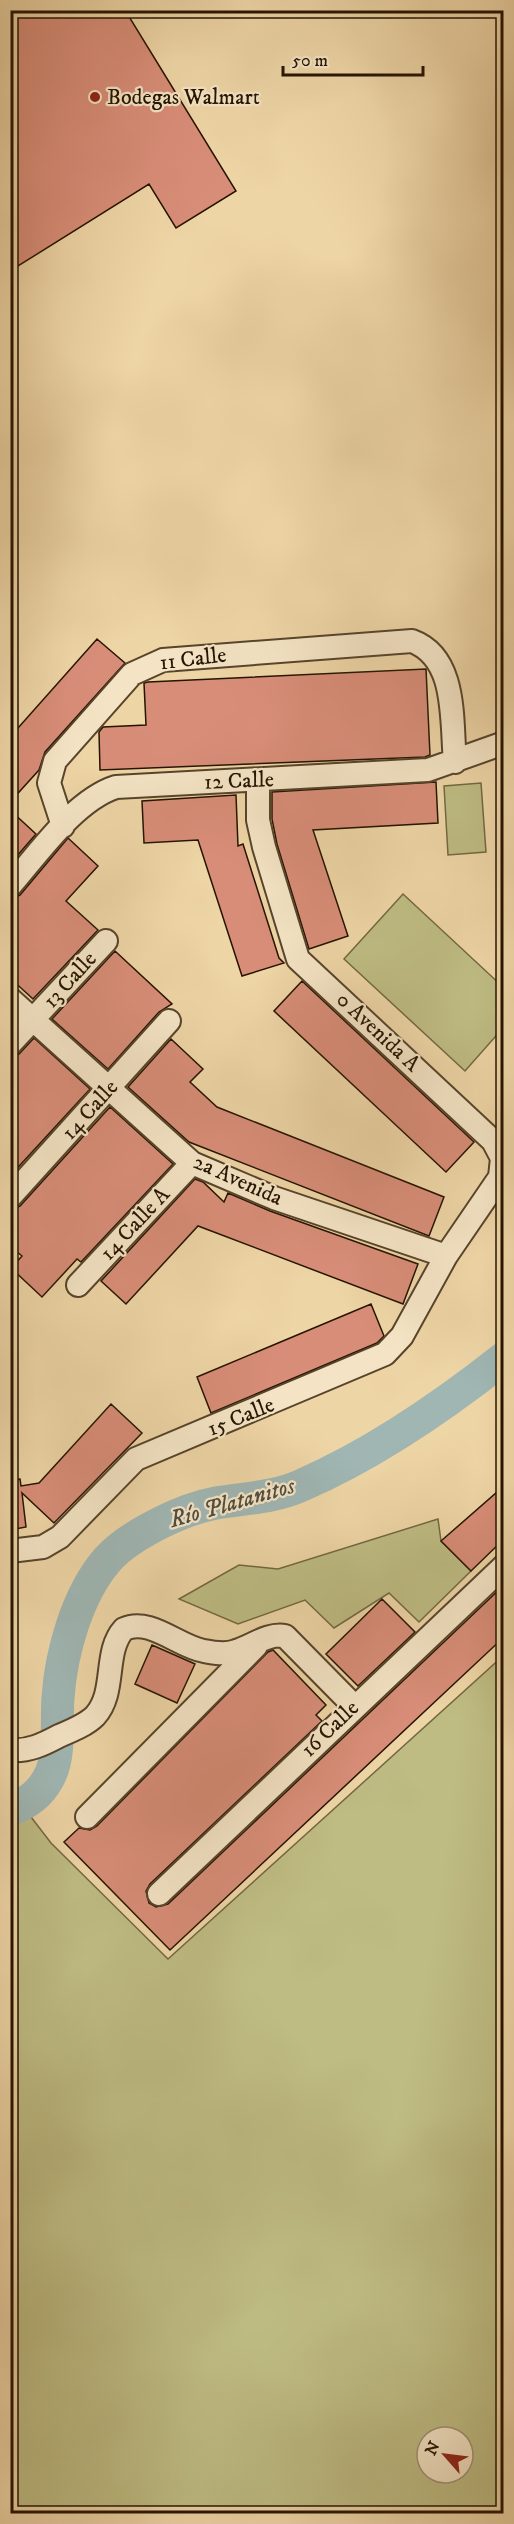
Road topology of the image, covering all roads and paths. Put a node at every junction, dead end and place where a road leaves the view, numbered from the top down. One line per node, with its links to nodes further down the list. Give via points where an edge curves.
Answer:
1 (499, 744): 2 (street, 12 Calle)
2 (454, 762): 3 (street, 12 Calle, via 428,770); 4 (street, 11 Calle, via 445,673 417,643 163,660 139,669 122,683 55,761 49,783)
3 (258, 781): 4 (street, 12 Calle, via 116,787 93,798); 14 (street, 0 Avenida A, via 262,838 298,959 474,1121 502,1158 500,1177 493,1191)
4 (63, 826): 5 (street, 12 Calle)
5 (10, 886)
6 (105, 941): 8 (street, 13 Calle)
7 (10, 999): 8 (street, 2a Avenida)
8 (33, 1021): 10 (street, 13 Calle); 11 (street, 2a Avenida)
9 (169, 1021): 11 (street, 14 Calle)
10 (10, 1044)
11 (110, 1088): 12 (street, 2a Avenida); 13 (street, 14 Calle)
12 (192, 1163): 14 (street, 2a Avenida, via 274,1198); 15 (street, 14 Calle A)
13 (10, 1197)
14 (446, 1256): 16 (street, 15 Calle, via 402,1336 385,1354 136,1460 60,1537 43,1547)
15 (78, 1285)
16 (10, 1551)
17 (504, 1566): 19 (street, 16 Calle)
18 (261, 1641): 19 (street, via 279,1635 288,1638); 20 (street, via 229,1653 211,1653 144,1627 124,1629 114,1646 104,1700 96,1715 44,1744); 21 (street)
19 (354, 1706): 22 (street, 16 Calle)
20 (10, 1750)
21 (87, 1817)
22 (159, 1894)

